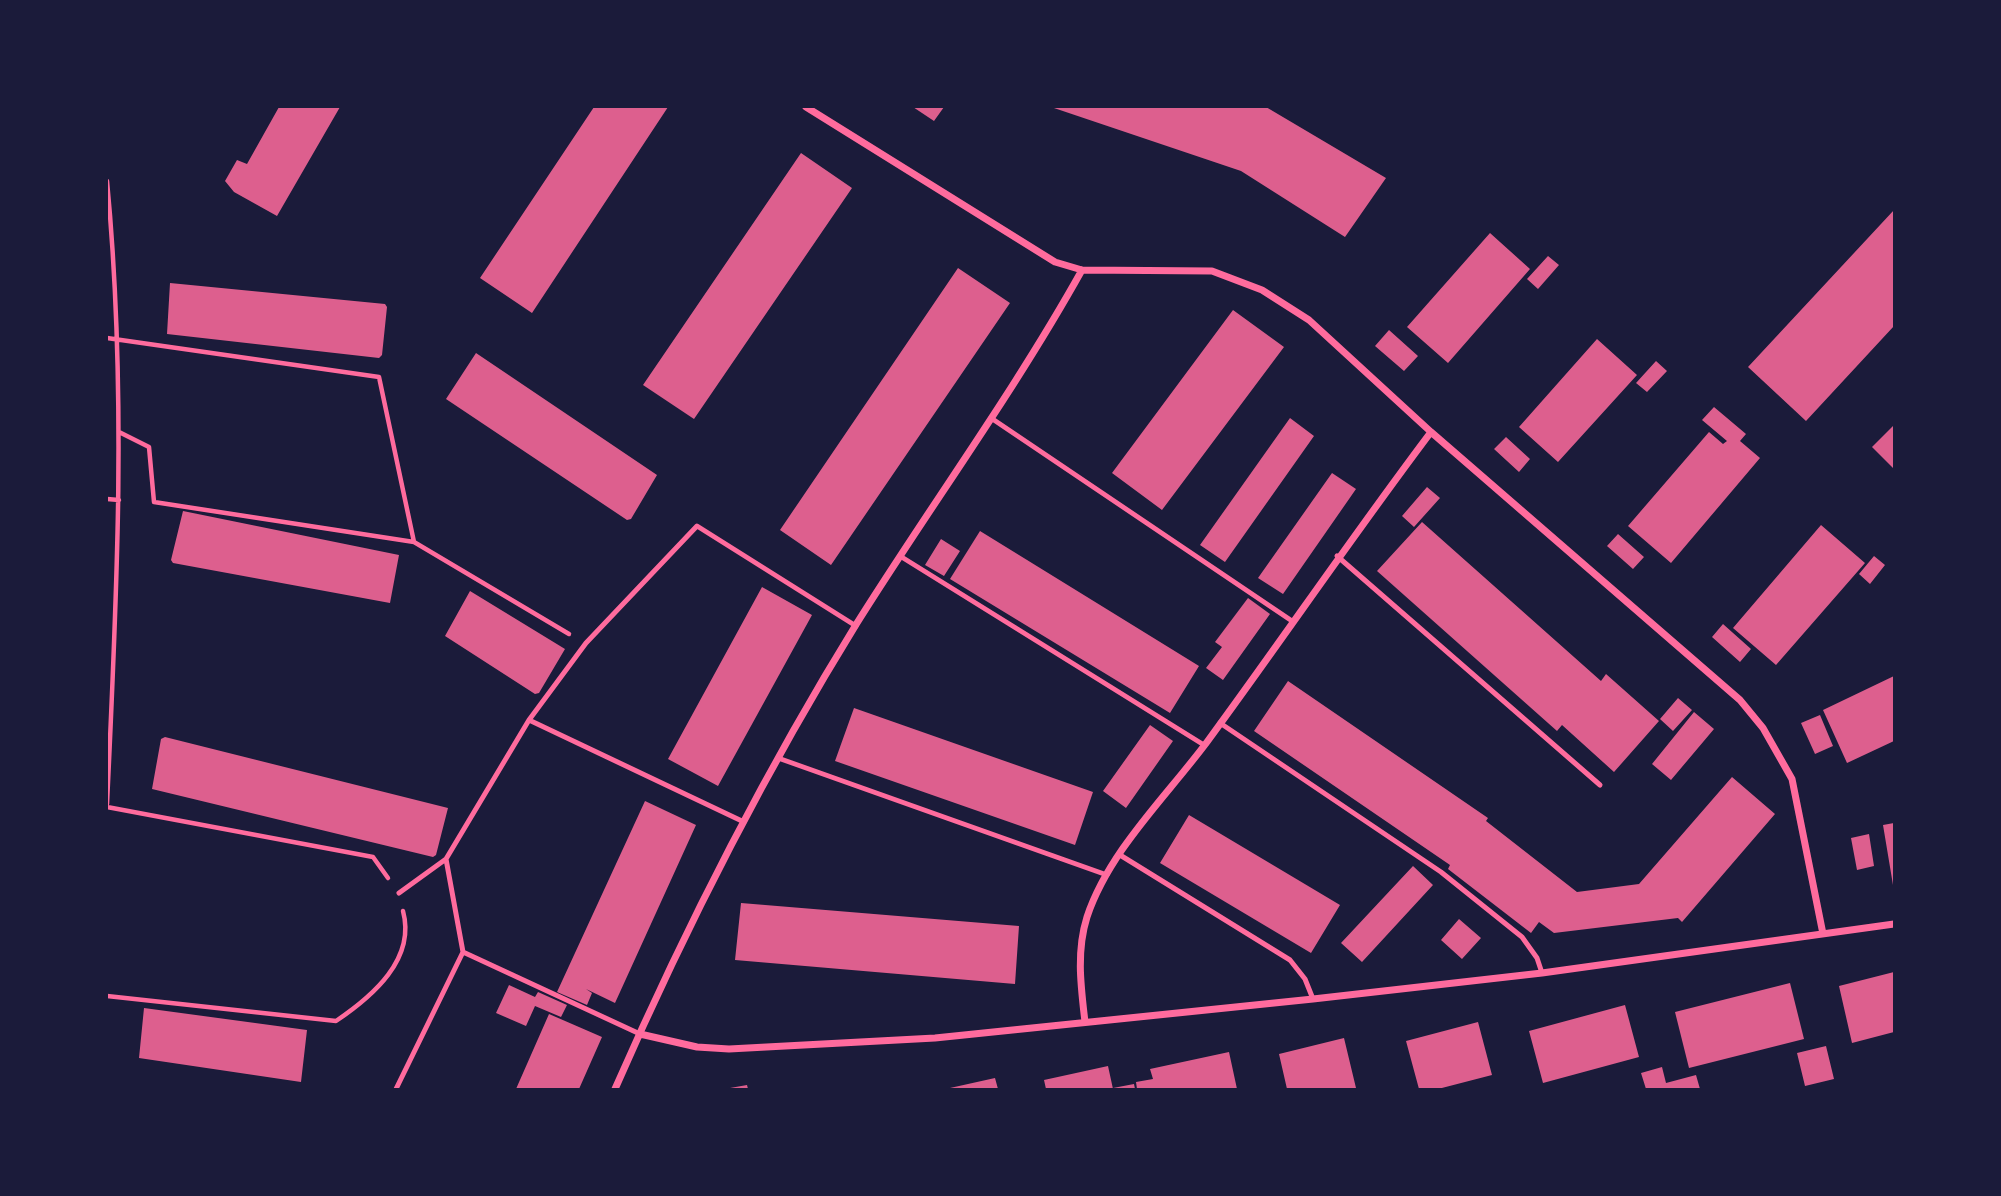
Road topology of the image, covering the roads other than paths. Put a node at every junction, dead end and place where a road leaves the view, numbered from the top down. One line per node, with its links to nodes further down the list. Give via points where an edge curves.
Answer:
1 (806, 107): 2 (street, via 1055,262)
2 (1082, 270): 3 (street); 4 (street, via 1212,271 1262,290 1308,320)
3 (991, 418): 5 (street); 7 (lane)
4 (1431, 432): 6 (street); 20 (street, via 1740,700 1762,728 1792,779)
5 (900, 556): 8 (street); 11 (lane)
6 (1337, 556): 7 (street); 13 (lane)
7 (1292, 621): 10 (street)
8 (856, 626): 9 (lane, via 697,526 586,643); 12 (street)
9 (529, 720): 14 (lane); 16 (lane)
10 (1220, 723): 11 (street); 22 (lane, via 1441,872 1522,937)
11 (1205, 745): 15 (street)
12 (778, 758): 14 (street); 17 (lane)
13 (1600, 785)
14 (744, 822): 25 (street)
15 (1120, 855): 17 (street); 23 (lane, via 1290,960)
16 (446, 859): 18 (lane); 21 (lane)
17 (1107, 875): 24 (street, via 1081,944)
18 (399, 893)
19 (1894, 924): 20 (street)
20 (1823, 934): 22 (street)
21 (463, 952): 25 (lane); 26 (lane)
22 (1542, 973): 23 (street)
23 (1313, 999): 24 (street)
24 (1085, 1022): 25 (street, via 775,1049 697,1047)
25 (639, 1034): 27 (street)
26 (396, 1089)
27 (615, 1089)

